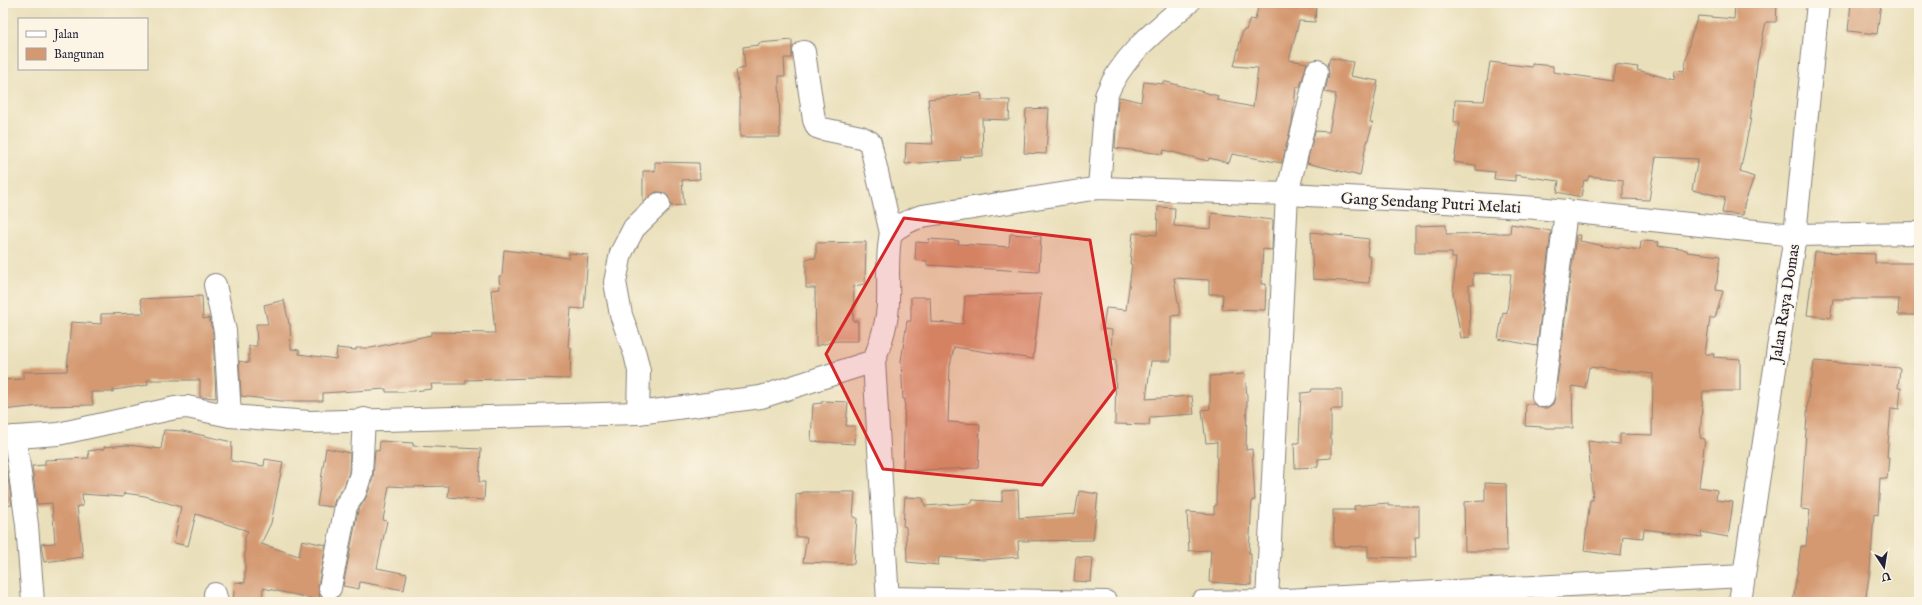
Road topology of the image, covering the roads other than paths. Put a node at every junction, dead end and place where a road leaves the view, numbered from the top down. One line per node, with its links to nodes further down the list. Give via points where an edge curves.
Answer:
1 (1188, 3): 5 (main road, via 1154,31 1111,83 1106,96)
2 (1818, 3): 11 (main road, Jalan Raya Domas)
3 (804, 52): 9 (main road, via 817,127 870,142)
4 (1317, 71): 6 (main road)
5 (1099, 188): 6 (main road, Gang Sendang Putri Melati); 9 (main road, Gang Sendang Putri Melati, via 922,216 901,224)
6 (1286, 194): 8 (main road, Gang Sendang Putri Melati); 22 (main road)
7 (660, 204): 15 (main road, via 634,228 621,253 616,282 621,315 635,354 638,371)
8 (1566, 211): 11 (main road, Gang Sendang Putri Melati); 14 (main road)
9 (890, 233): 13 (main road, via 887,250 888,309 885,332)
10 (1919, 233): 11 (main road, Gang Sendang Putri Melati)
11 (1795, 236): 19 (main road, Jalan Raya Domas)
12 (215, 285): 16 (main road, via 225,331)
13 (874, 361): 15 (main road, via 761,398); 21 (main road)
14 (1543, 396)
15 (638, 413): 17 (main road)
16 (230, 416): 17 (main road, via 310,422); 18 (main road, via 187,407 175,408 58,434)
17 (364, 419): 20 (main road, via 361,474 355,492 346,506)
18 (9, 438): 23 (main road, via 27,525)
19 (1743, 576): 22 (main road); 26 (main road, Jalan Raya Domas)
20 (330, 588)
21 (888, 600): 24 (main road)
22 (1267, 601): 25 (main road)
23 (33, 602)
24 (1106, 602)
25 (1202, 602)
26 (1740, 602)

